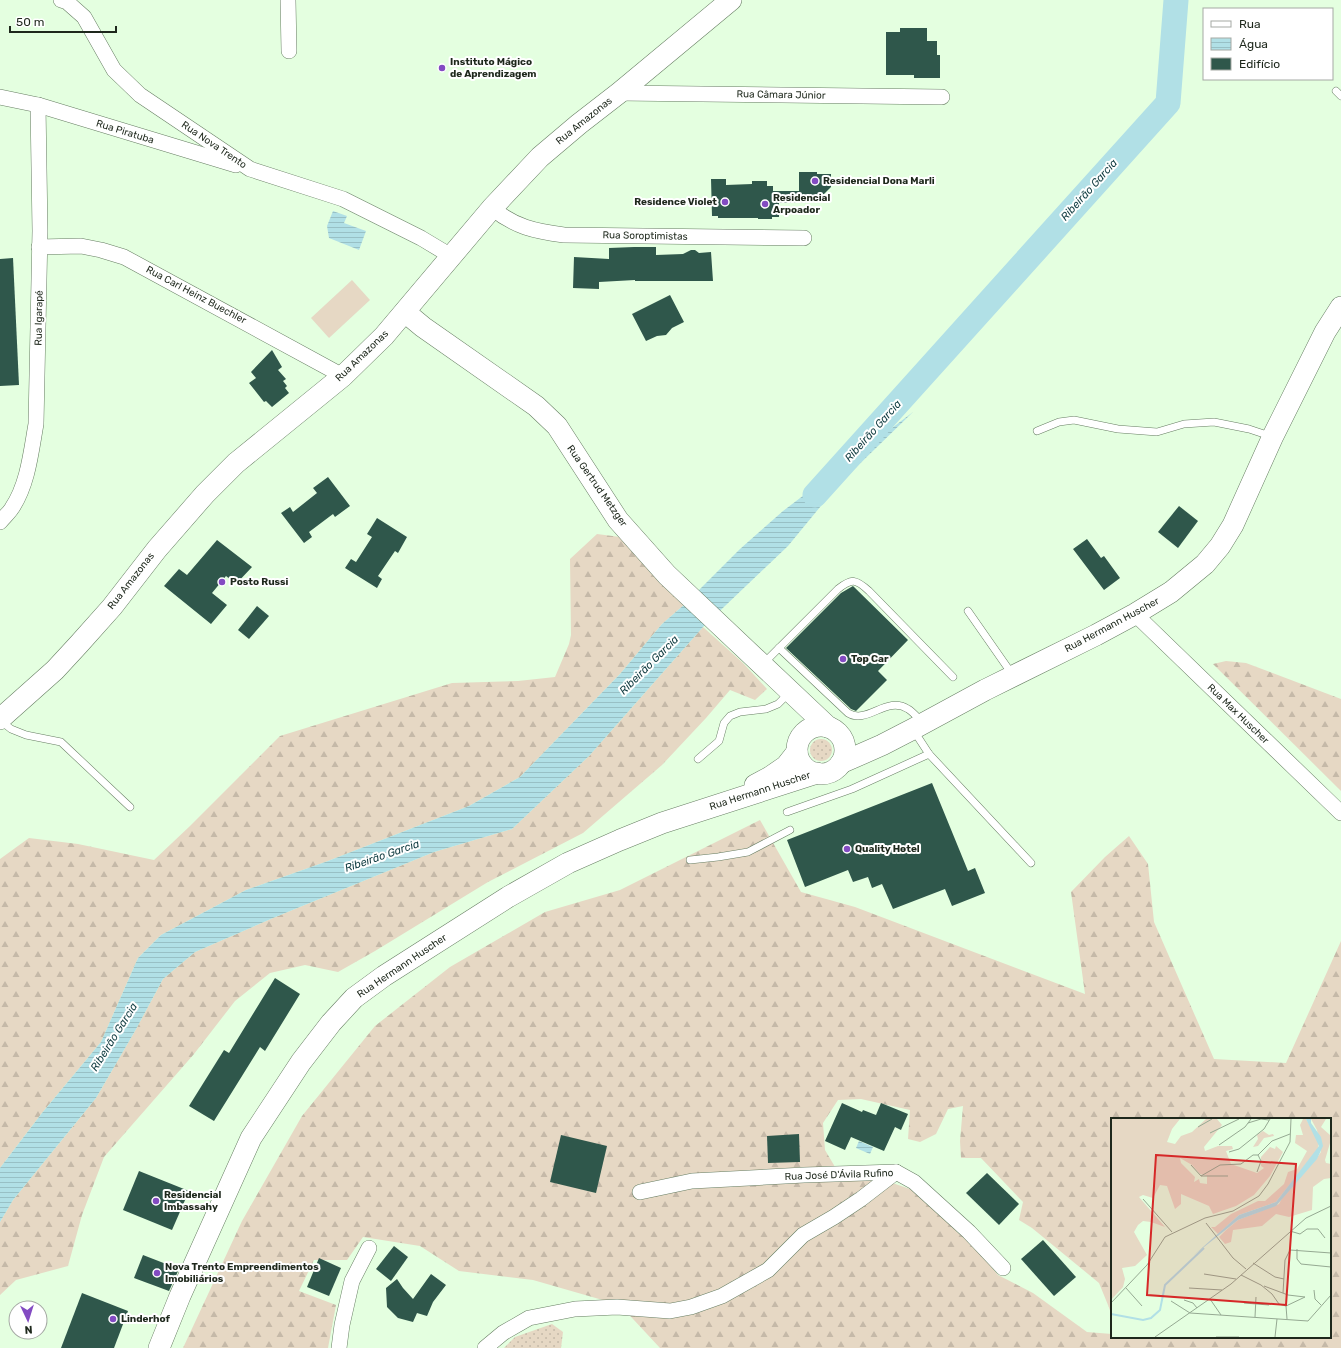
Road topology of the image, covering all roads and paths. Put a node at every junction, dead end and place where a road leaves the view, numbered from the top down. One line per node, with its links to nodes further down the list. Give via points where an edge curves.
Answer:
1 (60, 0): 9 (street, Rua Nova Trento, via 68,2 84,17 114,70 140,95)
2 (288, 0): 4 (street)
3 (731, 0): 5 (main road, Rua Amazonas)
4 (288, 51)
5 (619, 93): 7 (street, Rua Câmara Júnior); 10 (main road, Rua Amazonas, via 540,157)
6 (0, 97): 8 (street, Rua Piratuba)
7 (942, 97)
8 (38, 105): 9 (street, Rua Piratuba); 12 (street, Rua Igarapé)
9 (250, 169): 13 (street, Rua Nova Trento, via 343,199)
10 (492, 208): 11 (street, Rua Soroptimistas, via 517,224 538,231 564,234); 13 (main road, Rua Amazonas)
11 (804, 238)
12 (39, 247): 16 (street, Rua Carl Heinz Buechler, via 81,246 124,258); 19 (street, Rua Igarapé, via 36,424 23,486 12,508)
13 (451, 256): 15 (main road, Rua Amazonas)
14 (1341, 307): 18 (main road, Rua Hermann Huscher, via 1325,332)
15 (405, 312): 16 (main road, Rua Amazonas); 23 (main road, Rua Gertrud Metzger, via 536,406 557,426 618,520 667,575)
16 (343, 376): 27 (main road, Rua Amazonas, via 236,463 205,494 157,549 112,607 55,670)
17 (1037, 431): 18 (lane, via 1059,422 1074,420 1118,429 1157,432 1184,424 1214,422)
18 (1272, 436): 21 (main road, Rua Hermann Huscher, via 1233,525 1220,546 1205,564 1171,592)
19 (0, 522)
20 (968, 611): 24 (lane)
21 (1135, 614): 24 (main road, Rua Hermann Huscher); 38 (street, Rua Max Huscher)
22 (779, 648): 23 (lane); 25 (lane, via 838,589 853,580 860,582); 29 (lane, via 852,716 864,715 894,704 900,705 909,709)
23 (762, 665): 26 (main road, Rua Gertrud Metzger)
24 (1013, 676): 29 (main road, Rua Hermann Huscher)
25 (953, 678)
26 (792, 693): 28 (main road, Rua Gertrud Metzger); 30 (main road, via 801,725); 32 (lane, via 778,704 766,709 740,712 730,716 724,723 719,741)
27 (3, 713): 35 (lane, via 12,729 26,735 61,742)
28 (833, 729): 29 (main road, Rua Hermann Huscher, via 855,737 880,738); 30 (main road, via 818,726 808,729); 33 (main road, via 845,743 846,750)
29 (913, 729): 31 (lane); 33 (main road, Rua Hermann Huscher)
30 (799, 744): 34 (main road, via 799,759 810,771); 36 (main road, Rua Hermann Huscher, via 786,766 770,777)
31 (929, 754): 37 (lane, via 852,789); 41 (lane)
32 (698, 759)
33 (841, 763): 34 (main road, via 835,770)
34 (817, 773): 36 (main road, Rua Hermann Huscher)
35 (130, 807)
36 (703, 809): 46 (main road, Rua Hermann Huscher, via 620,840 568,864 508,897 354,998 301,1062 251,1138)
37 (787, 812)
38 (1341, 813)
39 (790, 830): 40 (lane, via 748,852)
40 (690, 860)
41 (1031, 863)
42 (896, 1172): 43 (street, Rua José D'Ávila Rufino, via 692,1181); 45 (street, Rua José D'Ávila Rufino, via 914,1182 969,1232); 48 (street, via 861,1199 803,1235 768,1270 722,1296 670,1311 610,1308 575,1310 529,1318 503,1333)
43 (640, 1192)
44 (370, 1248): 47 (street, via 352,1281)
45 (1003, 1268)
46 (159, 1348)
47 (339, 1348)
48 (486, 1348)

